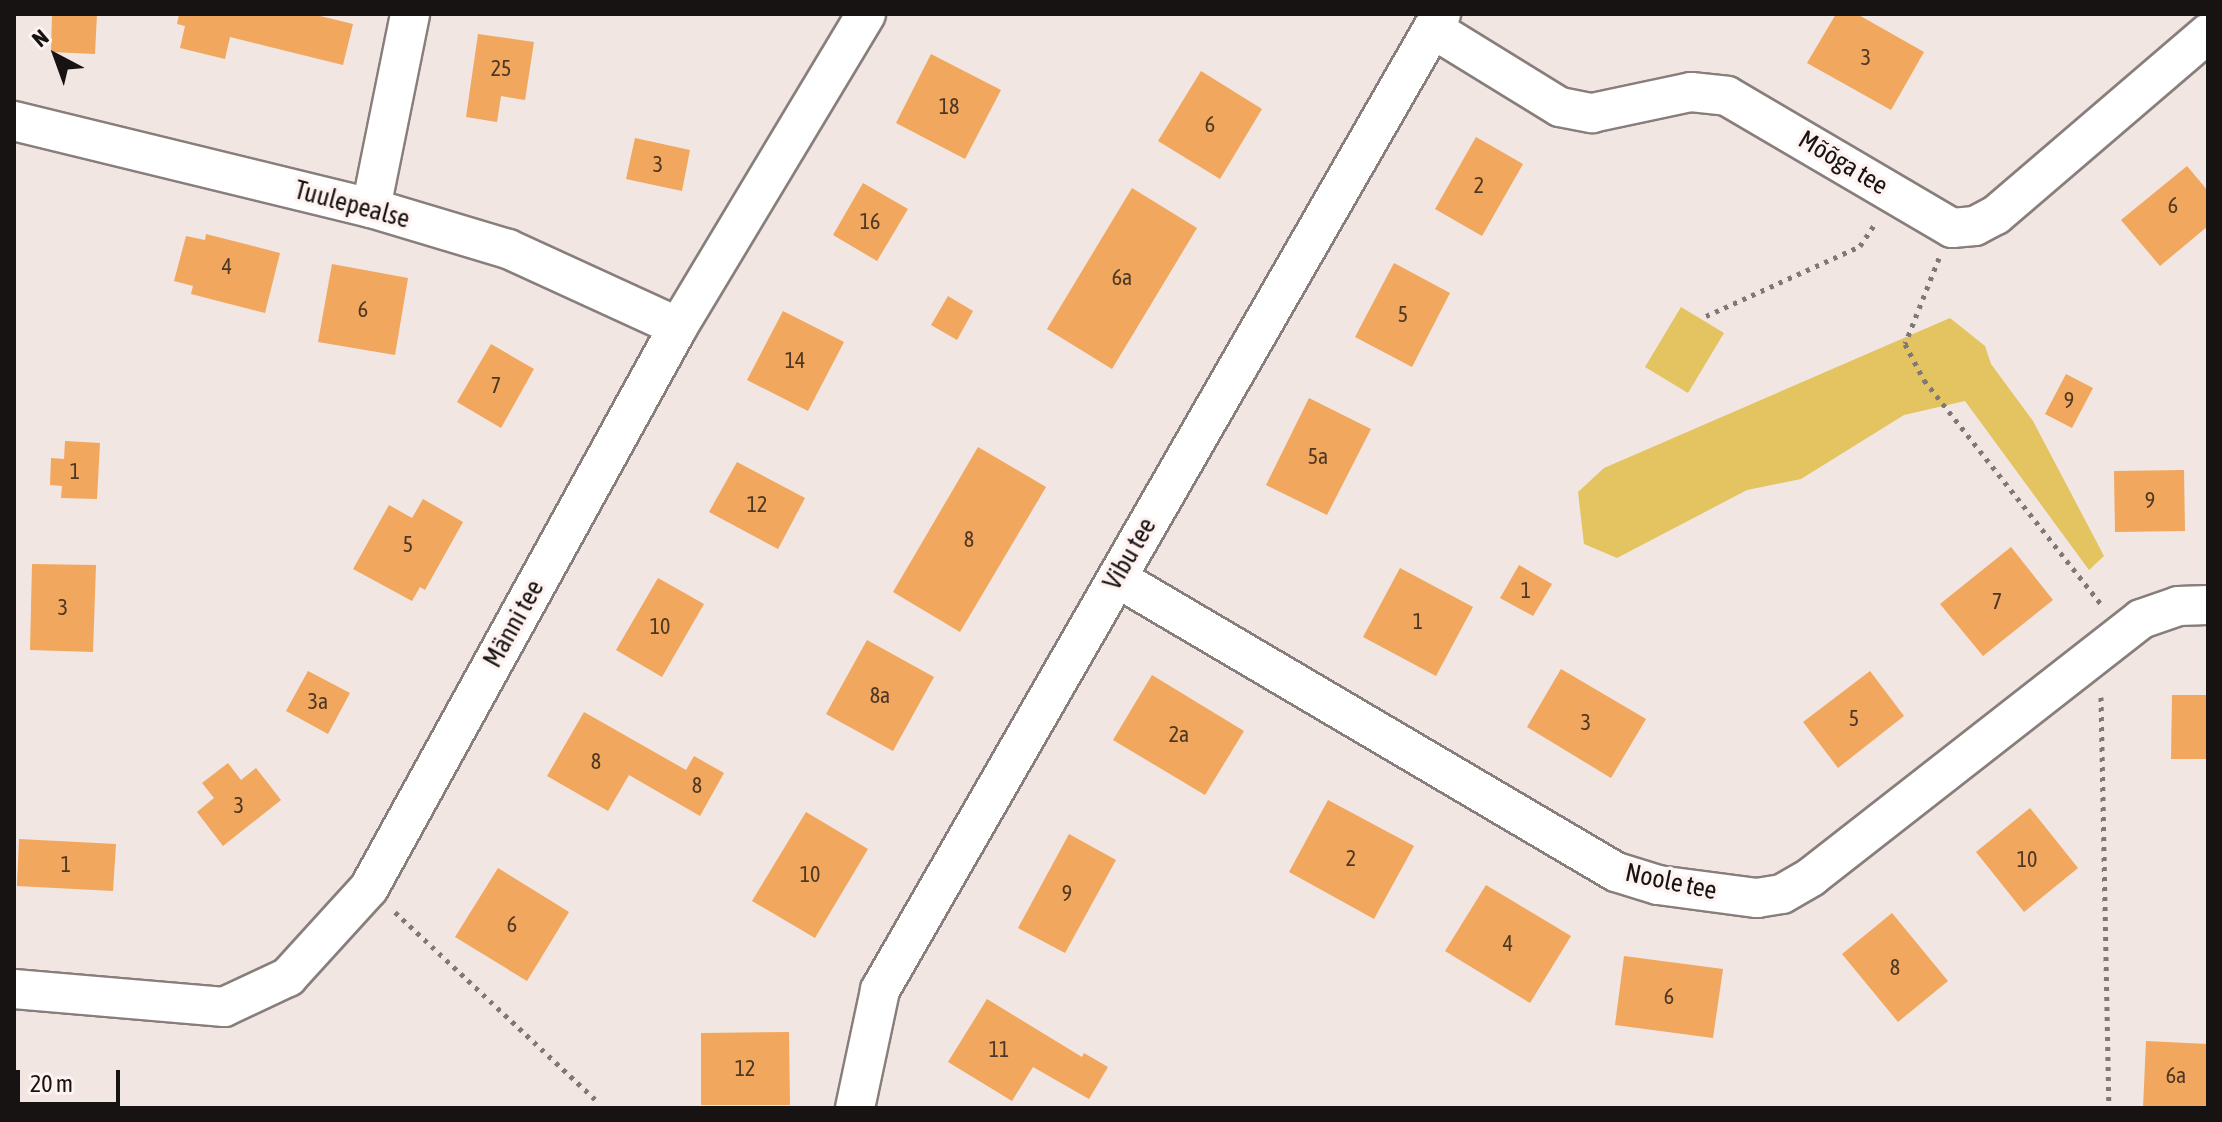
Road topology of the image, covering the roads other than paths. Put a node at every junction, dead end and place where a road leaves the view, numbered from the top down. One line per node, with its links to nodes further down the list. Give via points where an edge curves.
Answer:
1 (410, 14): 6 (street)
2 (866, 14): 7 (street, Männi tee)
3 (1437, 22): 4 (street, Mõõga tee, via 1560,107 1592,113 1691,92 1727,96 1952,228 1975,226 1996,215); 8 (street, Vibu tee)
4 (2208, 33)
5 (14, 121): 6 (street, Tuulepealse)
6 (371, 208): 7 (street, Tuulepealse, via 508,249)
7 (678, 327): 10 (street, Männi tee, via 369,888 288,977 224,1007)
8 (1117, 578): 9 (street, Noole tee, via 1616,872 1658,885 1757,898 1782,894 1811,877 2141,619 2178,606); 11 (street, Vibu tee, via 880,990)
9 (2208, 605)
10 (14, 989)
11 (855, 1108)

